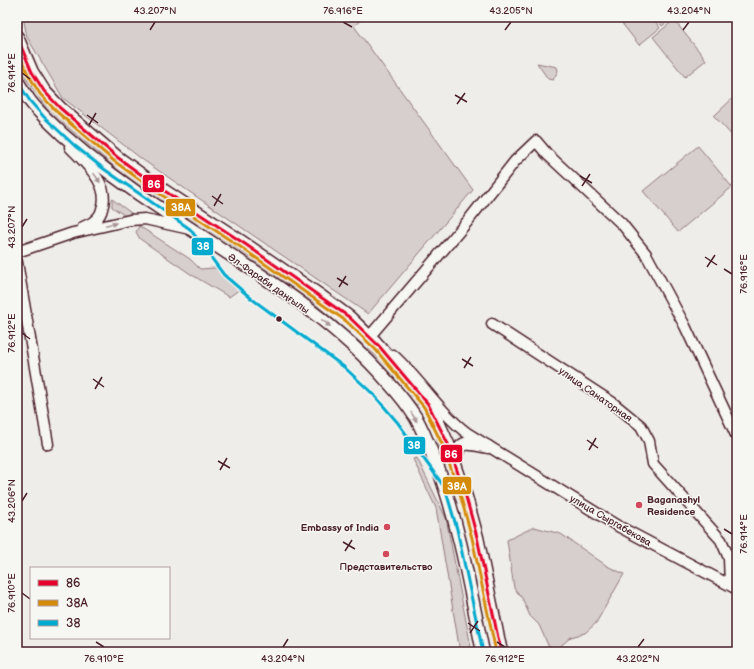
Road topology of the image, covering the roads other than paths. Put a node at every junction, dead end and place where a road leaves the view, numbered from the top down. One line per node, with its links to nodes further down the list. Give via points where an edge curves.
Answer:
1 (17, 37): 9 (main road, Әл-Фараби даңғылы, via 32,72 44,91 117,157 322,297)
2 (17, 81): 3 (main road, Әл-Фараби даңғылы)
3 (44, 117): 4 (main road, Әл-Фараби даңғылы, via 104,169); 5 (street, one-way to 5, via 102,185 104,203 100,214 95,221)
4 (190, 229): 5 (street, one-way to 4, via 145,219); 15 (main road, Әл-Фараби даңғылы, one-way to 15, via 346,338 402,398 416,418 434,458 457,529)
5 (73, 233): 6 (street)
6 (17, 252)
7 (17, 262): 11 (street)
8 (492, 324): 14 (street, улица Санаторная, via 613,403 641,426 649,441 654,464 722,540)
9 (370, 336): 10 (street, via 515,161 536,141 622,224 646,254 685,326); 12 (street, улица Сыргабекова, via 410,372 454,422); 13 (main road, Әл-Фараби даңғылы, via 428,404)
10 (737, 437)
11 (48, 444)
12 (488, 446): 13 (main road, via 465,443 457,450); 14 (street, улица Сыргабекова, via 616,524)
13 (454, 461): 16 (main road, Әл-Фараби даңғылы, via 477,537)
14 (734, 587)
15 (483, 652)
16 (502, 652)

